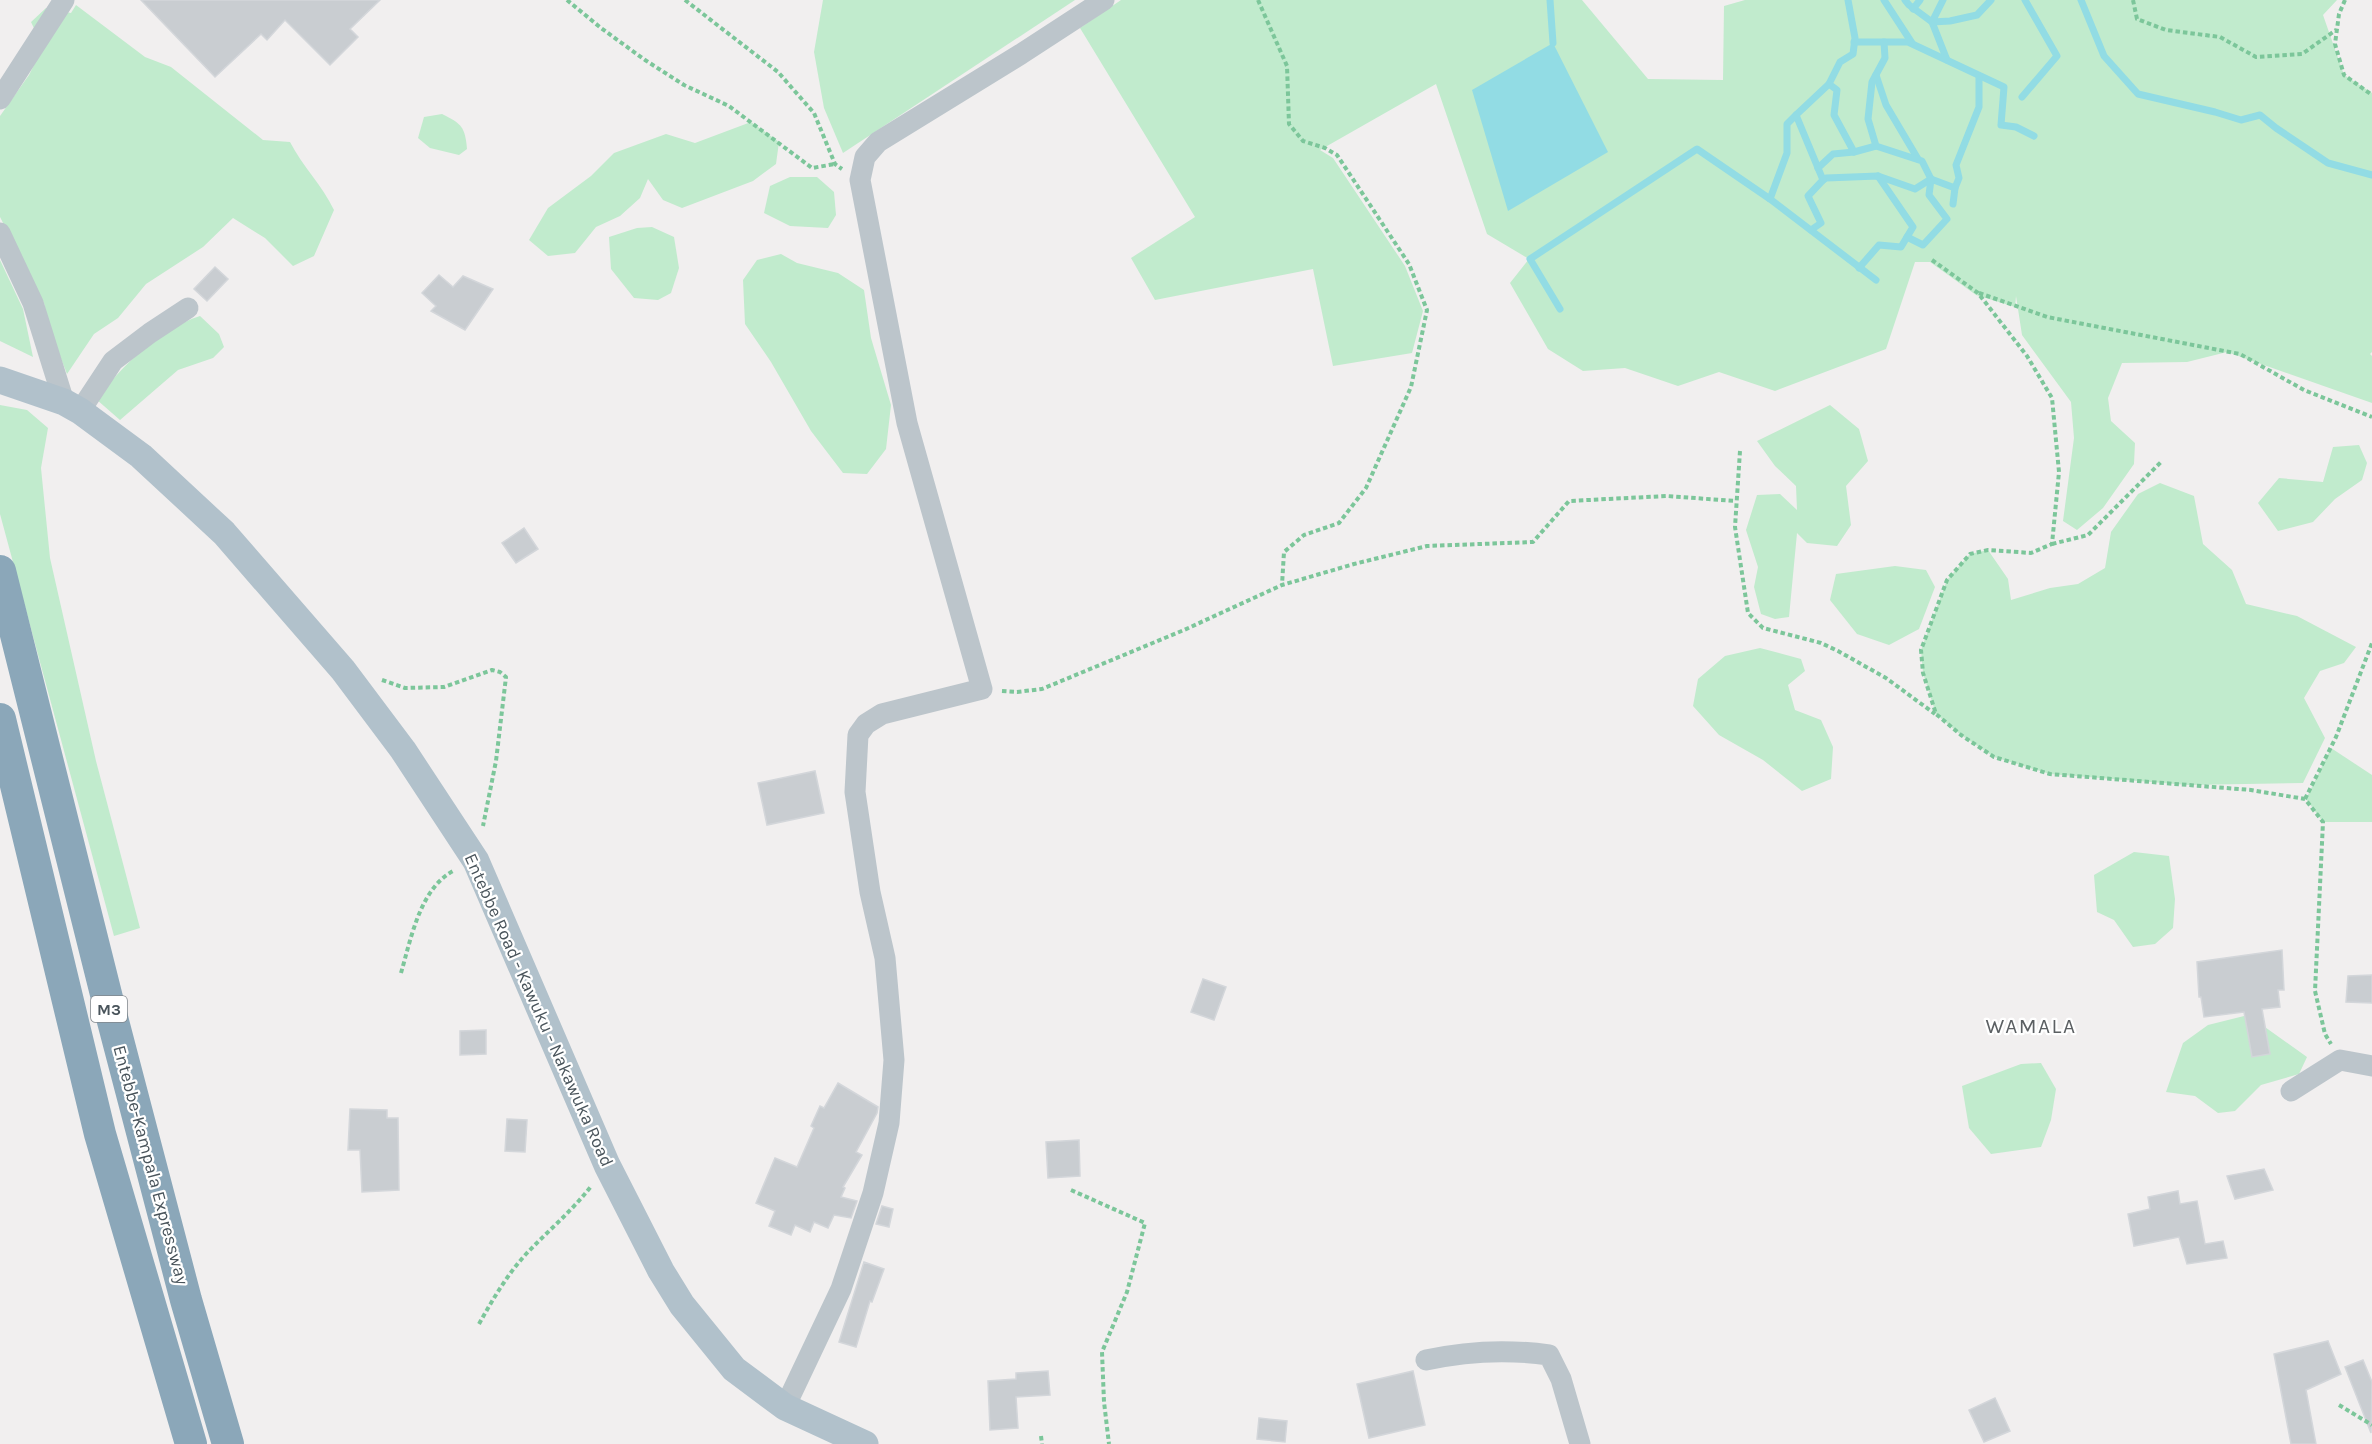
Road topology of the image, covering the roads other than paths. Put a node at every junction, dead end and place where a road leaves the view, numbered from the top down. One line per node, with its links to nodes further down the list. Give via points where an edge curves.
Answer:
1 (64, 0): 3 (street)
2 (1104, 0): 13 (street, via 878,142 865,158 860,180 907,423 982,689 882,714 866,724 858,735 855,792 870,892 885,958 894,1060 889,1123 873,1193 841,1289)
3 (0, 99)
4 (0, 233): 7 (street, via 33,303)
5 (188, 308): 7 (street, via 114,361)
6 (0, 380): 7 (main road, Entebbe Road - Kawuku - Nakawuka Road)
7 (72, 406): 13 (main road, Entebbe Road - Kawuku - Nakawuka Road, via 141,456 224,533 343,670 403,750 476,861 607,1165 661,1271 682,1305 734,1369)
8 (0, 571): 16 (highway, Entebbe-Kampala Expressway / M3, via 109,1006)
9 (0, 719): 15 (highway, Entebbe-Kampala Expressway / M3, via 100,1134)
10 (2372, 1066): 11 (street, via 2340,1060)
11 (2292, 1091)
12 (1426, 1360): 17 (street, via 1462,1352 1524,1351 1549,1355 1561,1379)
13 (785, 1407): 14 (main road, Entebbe Road - Kawuku - Nakawuka Road)
14 (844, 1441)
15 (191, 1444)
16 (228, 1444)
17 (1580, 1444)

